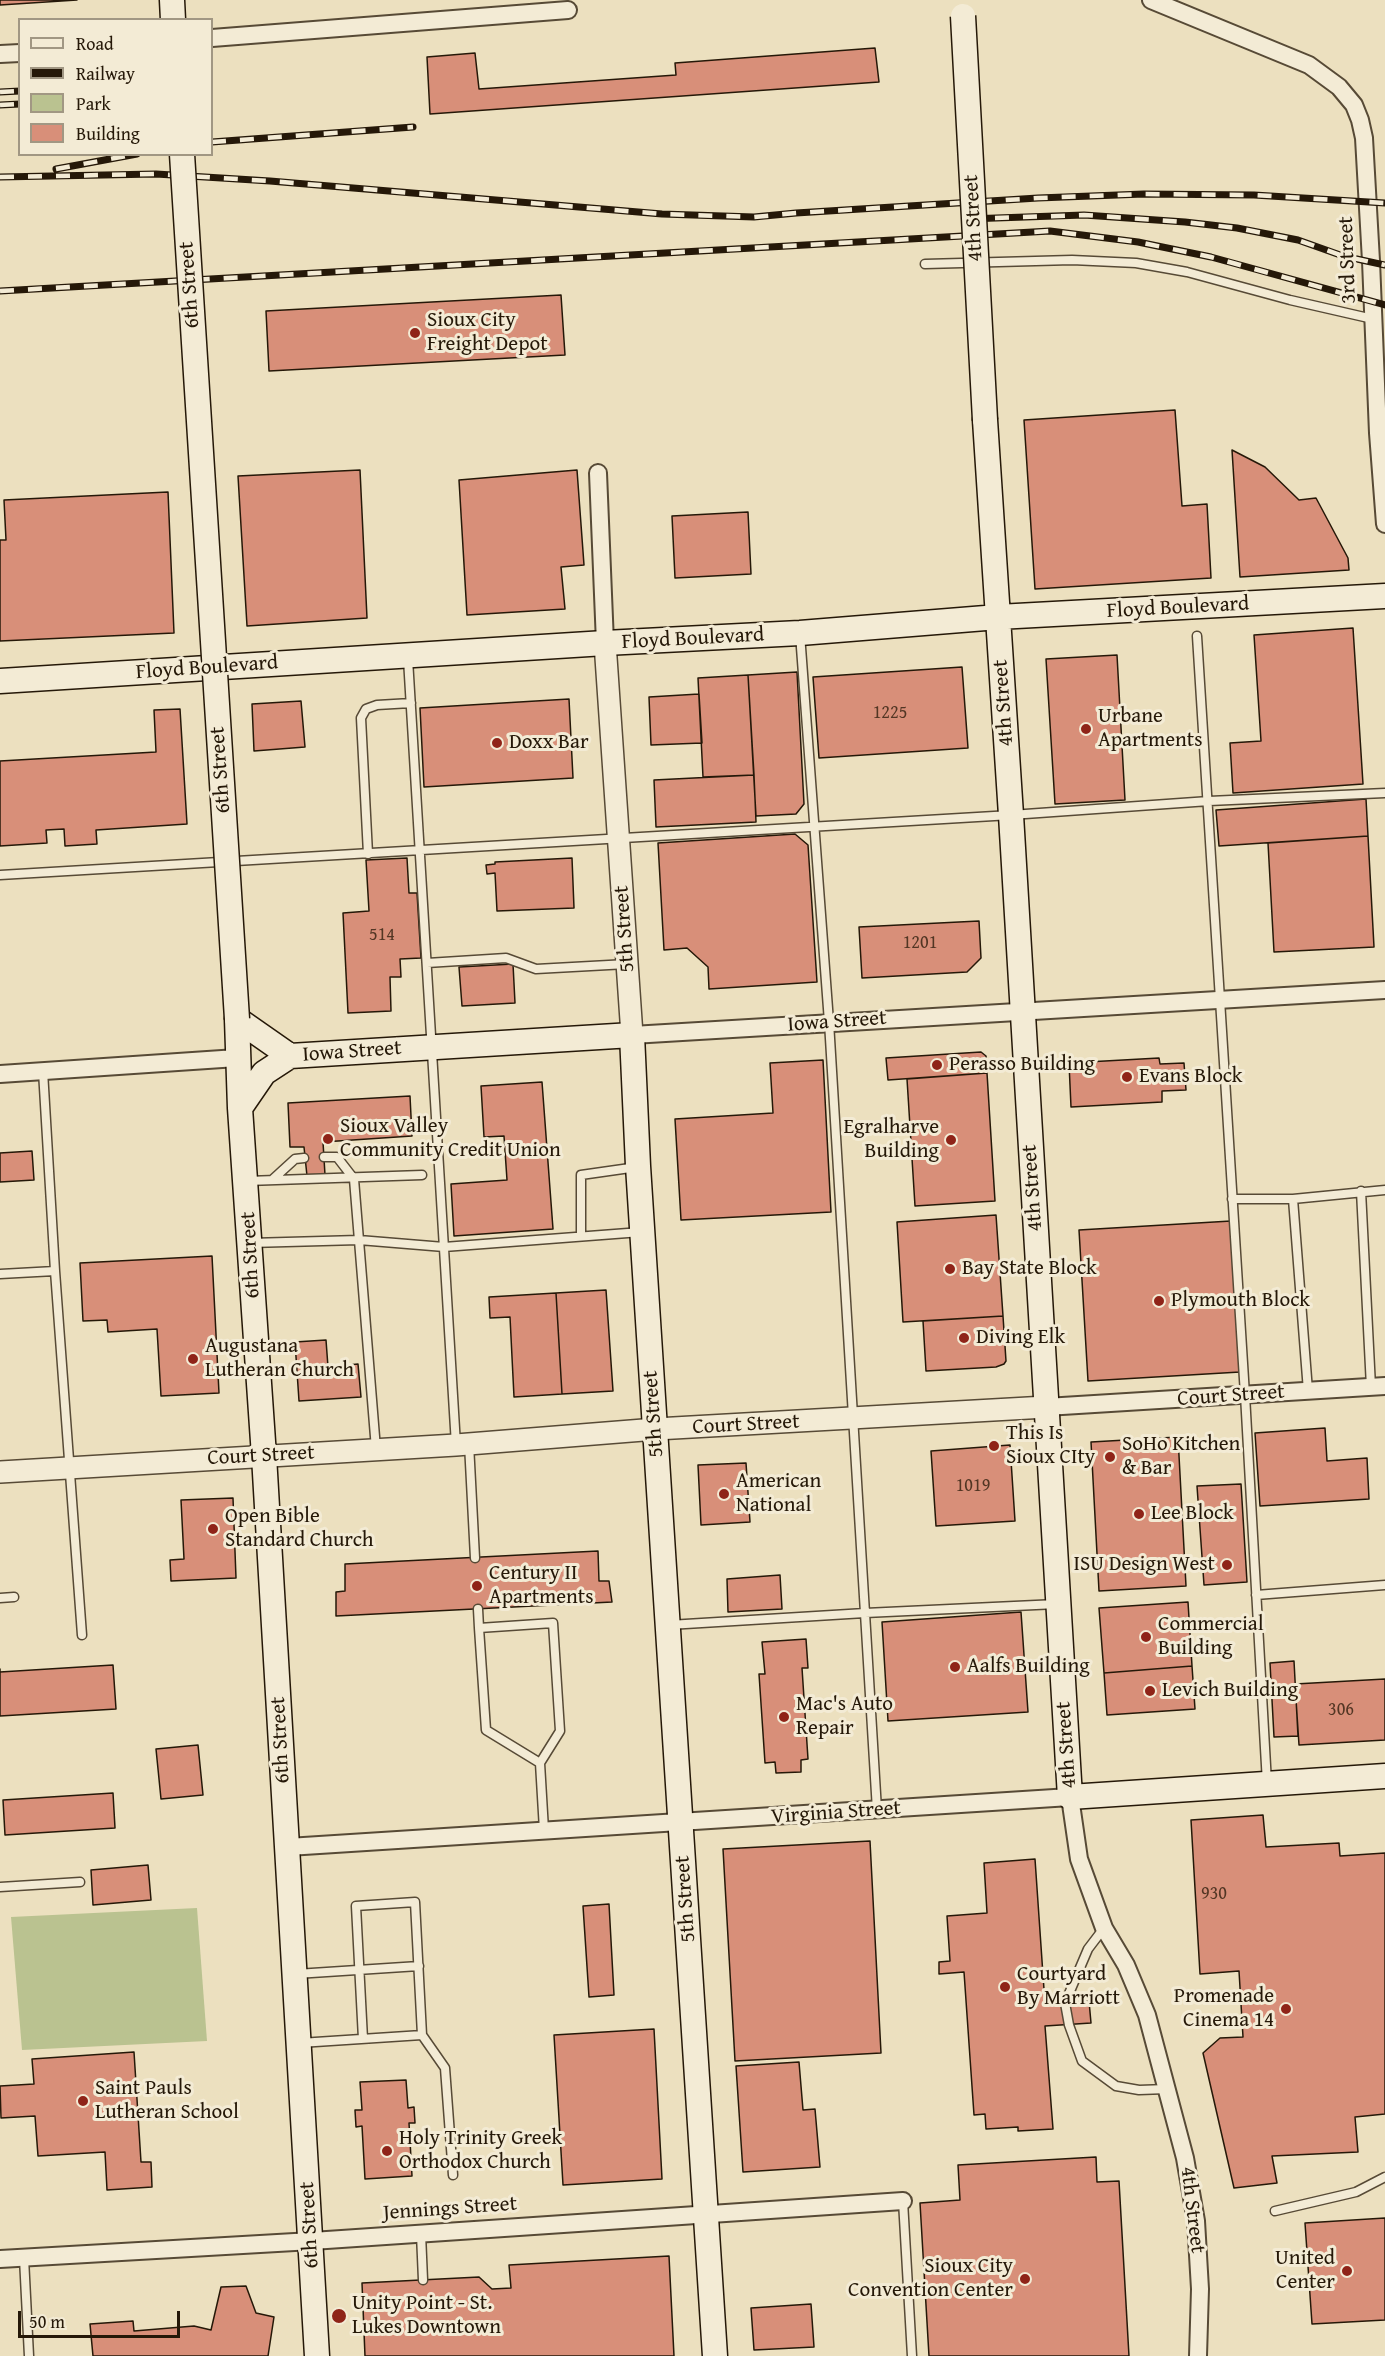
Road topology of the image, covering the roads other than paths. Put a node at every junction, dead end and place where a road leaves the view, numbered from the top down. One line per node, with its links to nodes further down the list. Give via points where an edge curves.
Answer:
1 (172, 0): 5 (main road)
2 (1151, 0): 11 (street, 3rd Street, via 1309,65 1339,87 1353,105 1364,138)
3 (963, 8): 15 (main road, 4th Street, bridge)
4 (568, 10): 6 (street)
5 (173, 18)
6 (213, 38)
7 (18, 53): 8 (street)
8 (0, 54)
9 (182, 156): 35 (main road, 6th Street, bridge)
10 (925, 264): 11 (lane, via 1072,260 1136,263)
11 (1373, 319): 13 (street, 3rd Street)
12 (598, 473): 18 (street, 5th Street)
13 (1385, 524)
14 (1385, 596): 15 (main road, Floyd Boulevard)
15 (998, 617): 16 (main road, Floyd Boulevard); 24 (main road, 4th Street)
16 (800, 633): 18 (main road, Floyd Boulevard); 25 (lane)
17 (1197, 636): 23 (lane)
18 (605, 643): 19 (main road, Floyd Boulevard); 26 (street, 5th Street)
19 (408, 655): 20 (main road, Floyd Boulevard); 21 (lane)
20 (0, 681)
21 (411, 703): 27 (lane); 28 (lane, via 377,705 366,709 361,718)
22 (1385, 793): 23 (lane)
23 (1209, 801): 24 (lane); 33 (lane)
24 (1011, 815): 25 (lane); 34 (main road, 4th Street)
25 (814, 827): 26 (lane); 36 (lane)
26 (618, 839): 27 (lane); 31 (street, 5th Street)
27 (420, 851): 28 (lane); 30 (lane)
28 (368, 854): 29 (lane)
29 (0, 875)
30 (427, 963): 31 (lane, via 506,958 536,969); 38 (lane)
31 (627, 964): 37 (street, 5th Street)
32 (1385, 990): 33 (street, Iowa Street)
33 (1218, 998): 34 (street, Iowa Street); 53 (lane)
34 (1022, 1010): 36 (street, Iowa Street); 65 (main road, 4th Street)
35 (237, 1019): 39 (main road, Iowa Street); 40 (main road, 6th Street)
36 (828, 1022): 37 (street, Iowa Street); 66 (lane)
37 (632, 1035): 38 (main road, Iowa Street); 46 (main road, 5th Street)
38 (433, 1047): 39 (main road, Iowa Street); 59 (lane)
39 (290, 1056): 43 (main road, Iowa Street, via 264,1073)
40 (237, 1058): 41 (street); 43 (main road, 6th Street)
41 (43, 1071): 42 (street); 60 (lane)
42 (0, 1074)
43 (240, 1108): 50 (main road, 6th Street)
44 (324, 1157): 48 (lane, via 337,1157)
45 (304, 1158): 49 (lane, via 295,1159)
46 (638, 1166): 55 (main road, 5th Street); 56 (lane, via 580,1175)
47 (422, 1175): 48 (lane)
48 (354, 1179): 49 (lane); 57 (lane)
49 (272, 1180): 50 (lane)
50 (247, 1181): 58 (main road, 6th Street)
51 (1385, 1190): 52 (lane)
52 (1361, 1191): 54 (lane); 62 (lane)
53 (1232, 1199): 54 (lane); 64 (lane)
54 (1293, 1199): 63 (lane)
55 (642, 1232): 56 (lane); 67 (main road, 5th Street)
56 (581, 1235): 59 (lane)
57 (359, 1240): 58 (lane); 59 (lane); 69 (lane)
58 (250, 1243): 70 (main road, 6th Street)
59 (444, 1247): 68 (lane)
60 (55, 1271): 61 (lane); 71 (lane)
61 (0, 1274)
62 (1378, 1386): 63 (street, Court Street)
63 (1308, 1391): 64 (street, Court Street)
64 (1245, 1395): 65 (street, Court Street); 75 (lane)
65 (1046, 1407): 66 (street, Court Street); 78 (main road, 4th Street)
66 (852, 1419): 67 (street, Court Street); 80 (lane)
67 (656, 1429): 68 (street, Court Street); 81 (main road, 5th Street)
68 (463, 1444): 69 (street, Court Street); 73 (lane)
69 (376, 1449): 70 (street, Court Street)
70 (264, 1456): 71 (street, Court Street); 91 (main road, 6th Street)
71 (69, 1468): 72 (street, Court Street); 83 (lane)
72 (0, 1472)
73 (475, 1558)
74 (1385, 1585): 75 (lane)
75 (1256, 1595): 86 (lane)
76 (14, 1597): 77 (lane)
77 (0, 1598)
78 (1058, 1604): 80 (lane); 87 (main road, 4th Street)
79 (478, 1609): 82 (lane)
80 (865, 1613): 81 (lane); 88 (lane)
81 (668, 1625): 89 (main road, 5th Street)
82 (479, 1628): 84 (lane, via 486,1730); 84 (lane, via 553,1623 560,1731)
83 (82, 1635)
84 (540, 1763): 90 (lane)
85 (1385, 1776): 86 (main road, Virginia Street)
86 (1267, 1784): 87 (main road, Virginia Street)
87 (1070, 1797): 88 (street, Virginia Street); 94 (street, 4th Street, via 1079,1859)
88 (877, 1810): 89 (street, Virginia Street)
89 (681, 1821): 90 (street, Virginia Street); 106 (main road, 5th Street)
90 (544, 1830): 91 (street, Virginia Street)
91 (288, 1847): 97 (main road, 6th Street)
92 (80, 1882): 93 (lane)
93 (0, 1887)
94 (1104, 1928): 101 (street, 4th Street, via 1126,1965 1147,2015); 101 (lane, via 1088,1949 1065,2003 1082,2061 1116,2086)
95 (418, 1966): 96 (lane); 96 (lane, via 415,1902 356,1906); 98 (lane)
96 (360, 1970): 97 (lane); 99 (lane)
97 (296, 1974): 100 (main road, 6th Street)
98 (423, 2035): 99 (lane); 102 (lane, via 444,2068)
99 (363, 2039): 100 (lane)
100 (299, 2043): 108 (main road, 6th Street)
101 (1167, 2090): 116 (street, 4th Street, via 1196,2220)
102 (453, 2175)
103 (1385, 2177): 105 (lane, via 1356,2192)
104 (903, 2201): 106 (street, Jennings Street); 115 (lane)
105 (1275, 2211)
106 (706, 2214): 107 (street, Jennings Street); 114 (main road, 5th Street)
107 (421, 2234): 108 (street, Jennings Street); 111 (lane)
108 (312, 2241): 109 (street, Jennings Street); 113 (main road, 6th Street)
109 (24, 2258): 110 (street, Jennings Street); 112 (lane)
110 (0, 2259)
111 (423, 2280)
112 (29, 2356)
113 (317, 2356)
114 (715, 2356)
115 (912, 2356)
116 (1198, 2356)

